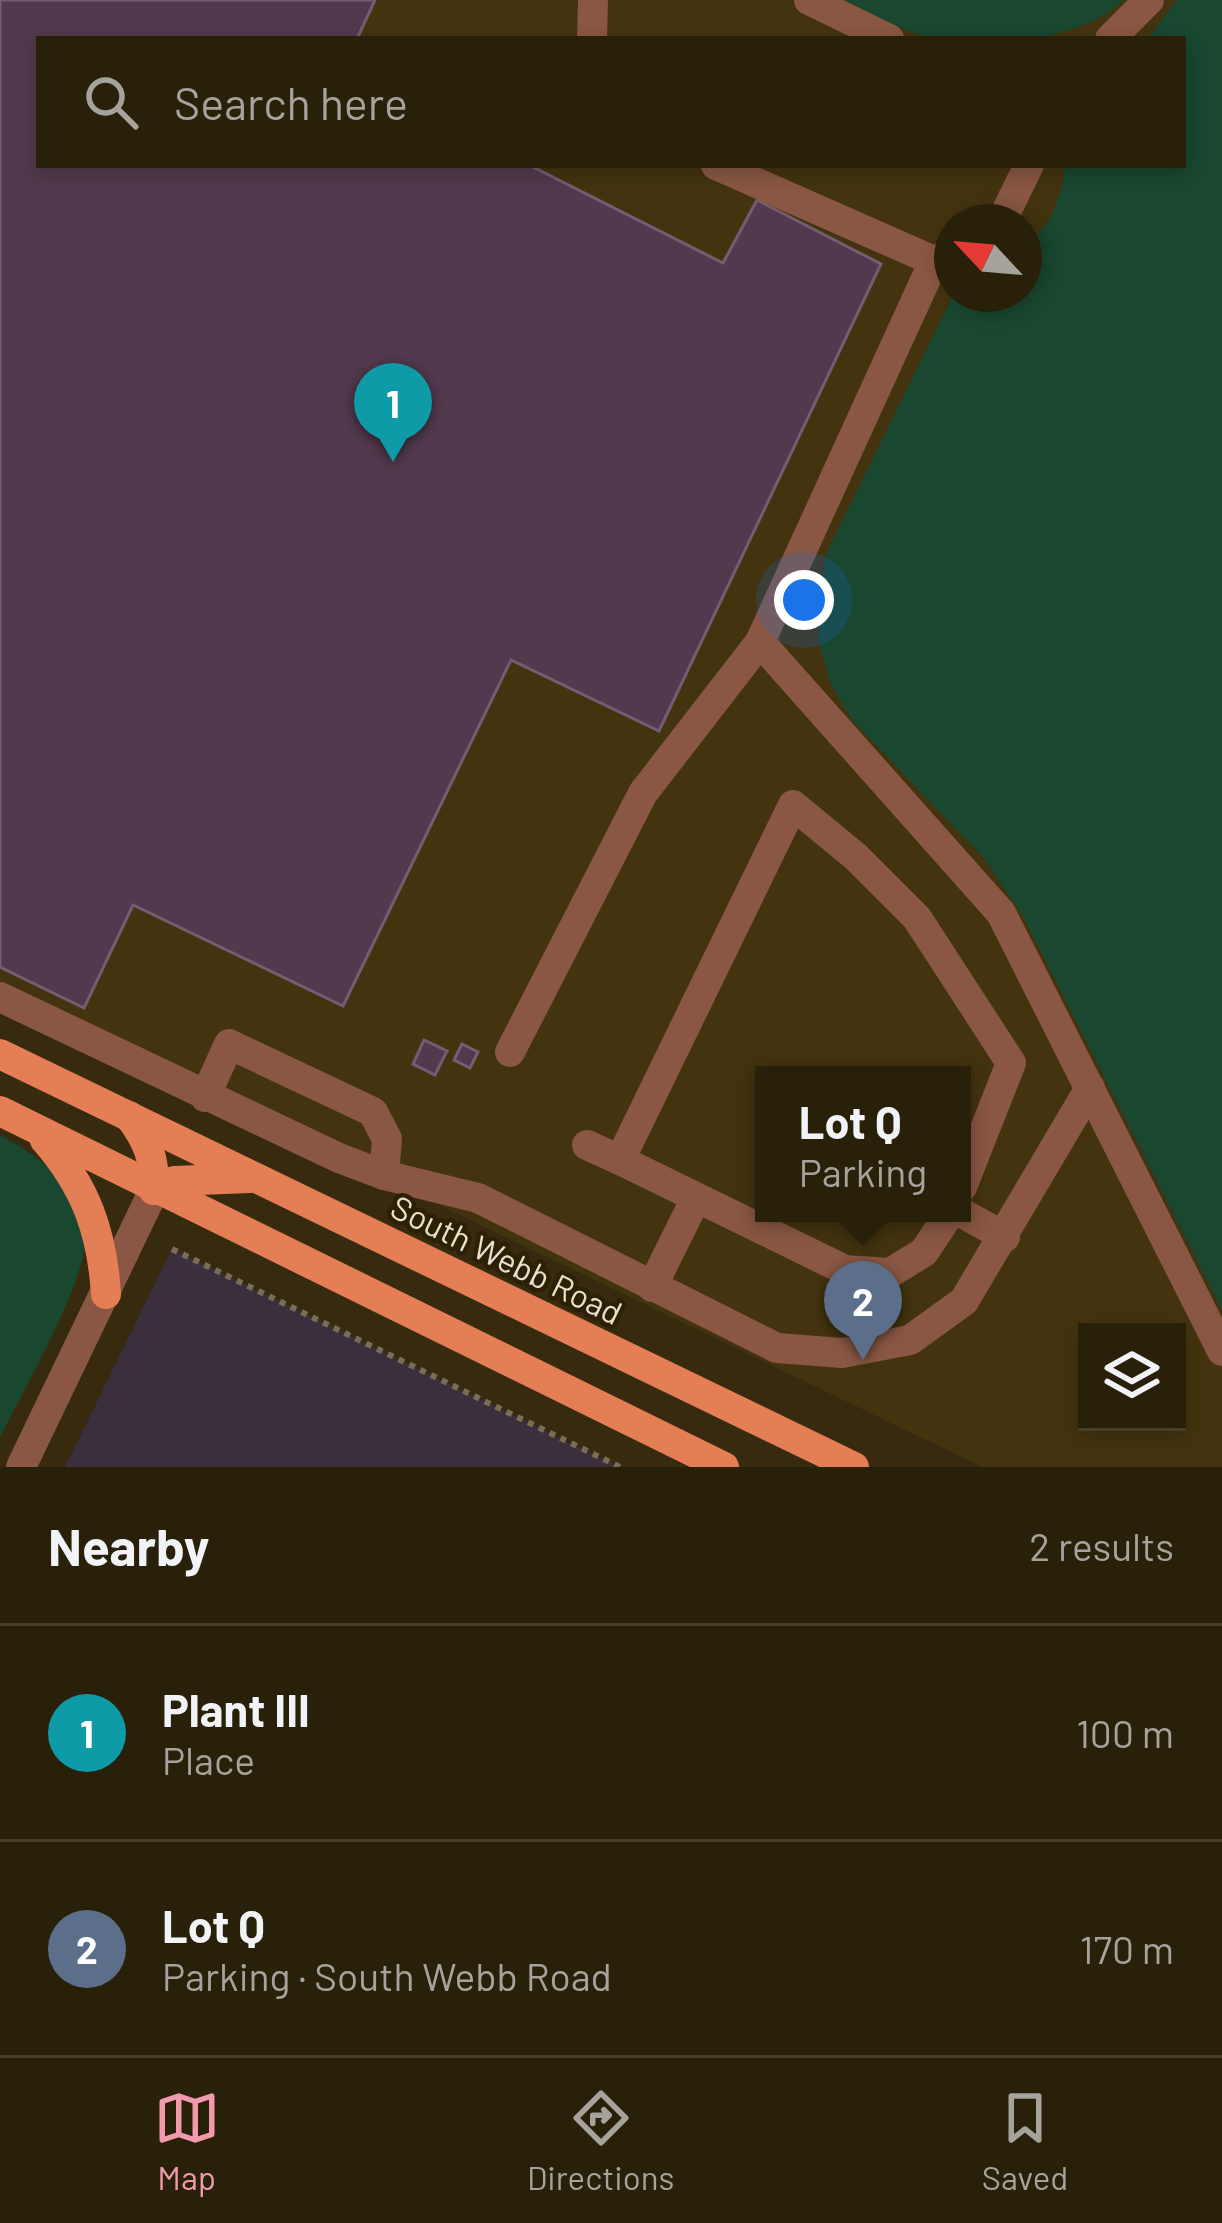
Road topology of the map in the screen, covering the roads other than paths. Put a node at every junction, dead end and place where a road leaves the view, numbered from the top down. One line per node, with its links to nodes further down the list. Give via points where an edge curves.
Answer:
1 (593, 0): 4 (street)
2 (809, 0): 5 (street)
3 (1149, 0): 6 (street)
4 (592, 36)
5 (884, 36)
6 (1113, 36)
7 (723, 168): 10 (street)
8 (1027, 168): 9 (street)
9 (1009, 204)
10 (934, 253)
11 (934, 276): 12 (street)
12 (760, 642): 14 (street, via 643,793); 16 (street, via 1001,913)
13 (0, 998): 17 (street)
14 (510, 1052)
15 (0, 1054): 19 (main road, South Webb Road)
16 (1090, 1088): 30 (street); 33 (street)
17 (206, 1097): 24 (street); 24 (street, via 230,1044 373,1112 387,1139)
18 (0, 1111): 20 (main road)
19 (129, 1116): 25 (main road, South Webb Road); 26 (main road, via 147,1139)
20 (38, 1130): 26 (main road); 32 (main road, via 84,1193)
21 (587, 1145): 22 (street)
22 (620, 1160): 23 (street, via 793,805 917,918 1011,1063); 27 (street)
23 (971, 1164)
24 (384, 1175): 31 (street, via 478,1198)
25 (256, 1178): 26 (main road, via 174,1180); 36 (main road, South Webb Road)
26 (154, 1190): 32 (street); 35 (main road)
27 (696, 1198): 29 (street, via 845,1270 890,1273 923,1252); 31 (street)
28 (971, 1218): 30 (street)
29 (944, 1222)
30 (1005, 1237): 31 (street, via 964,1300 910,1340 842,1353 776,1348)
31 (652, 1287)
32 (106, 1294): 34 (street)
33 (1222, 1352)
34 (21, 1467)
35 (724, 1467)
36 (854, 1467)

